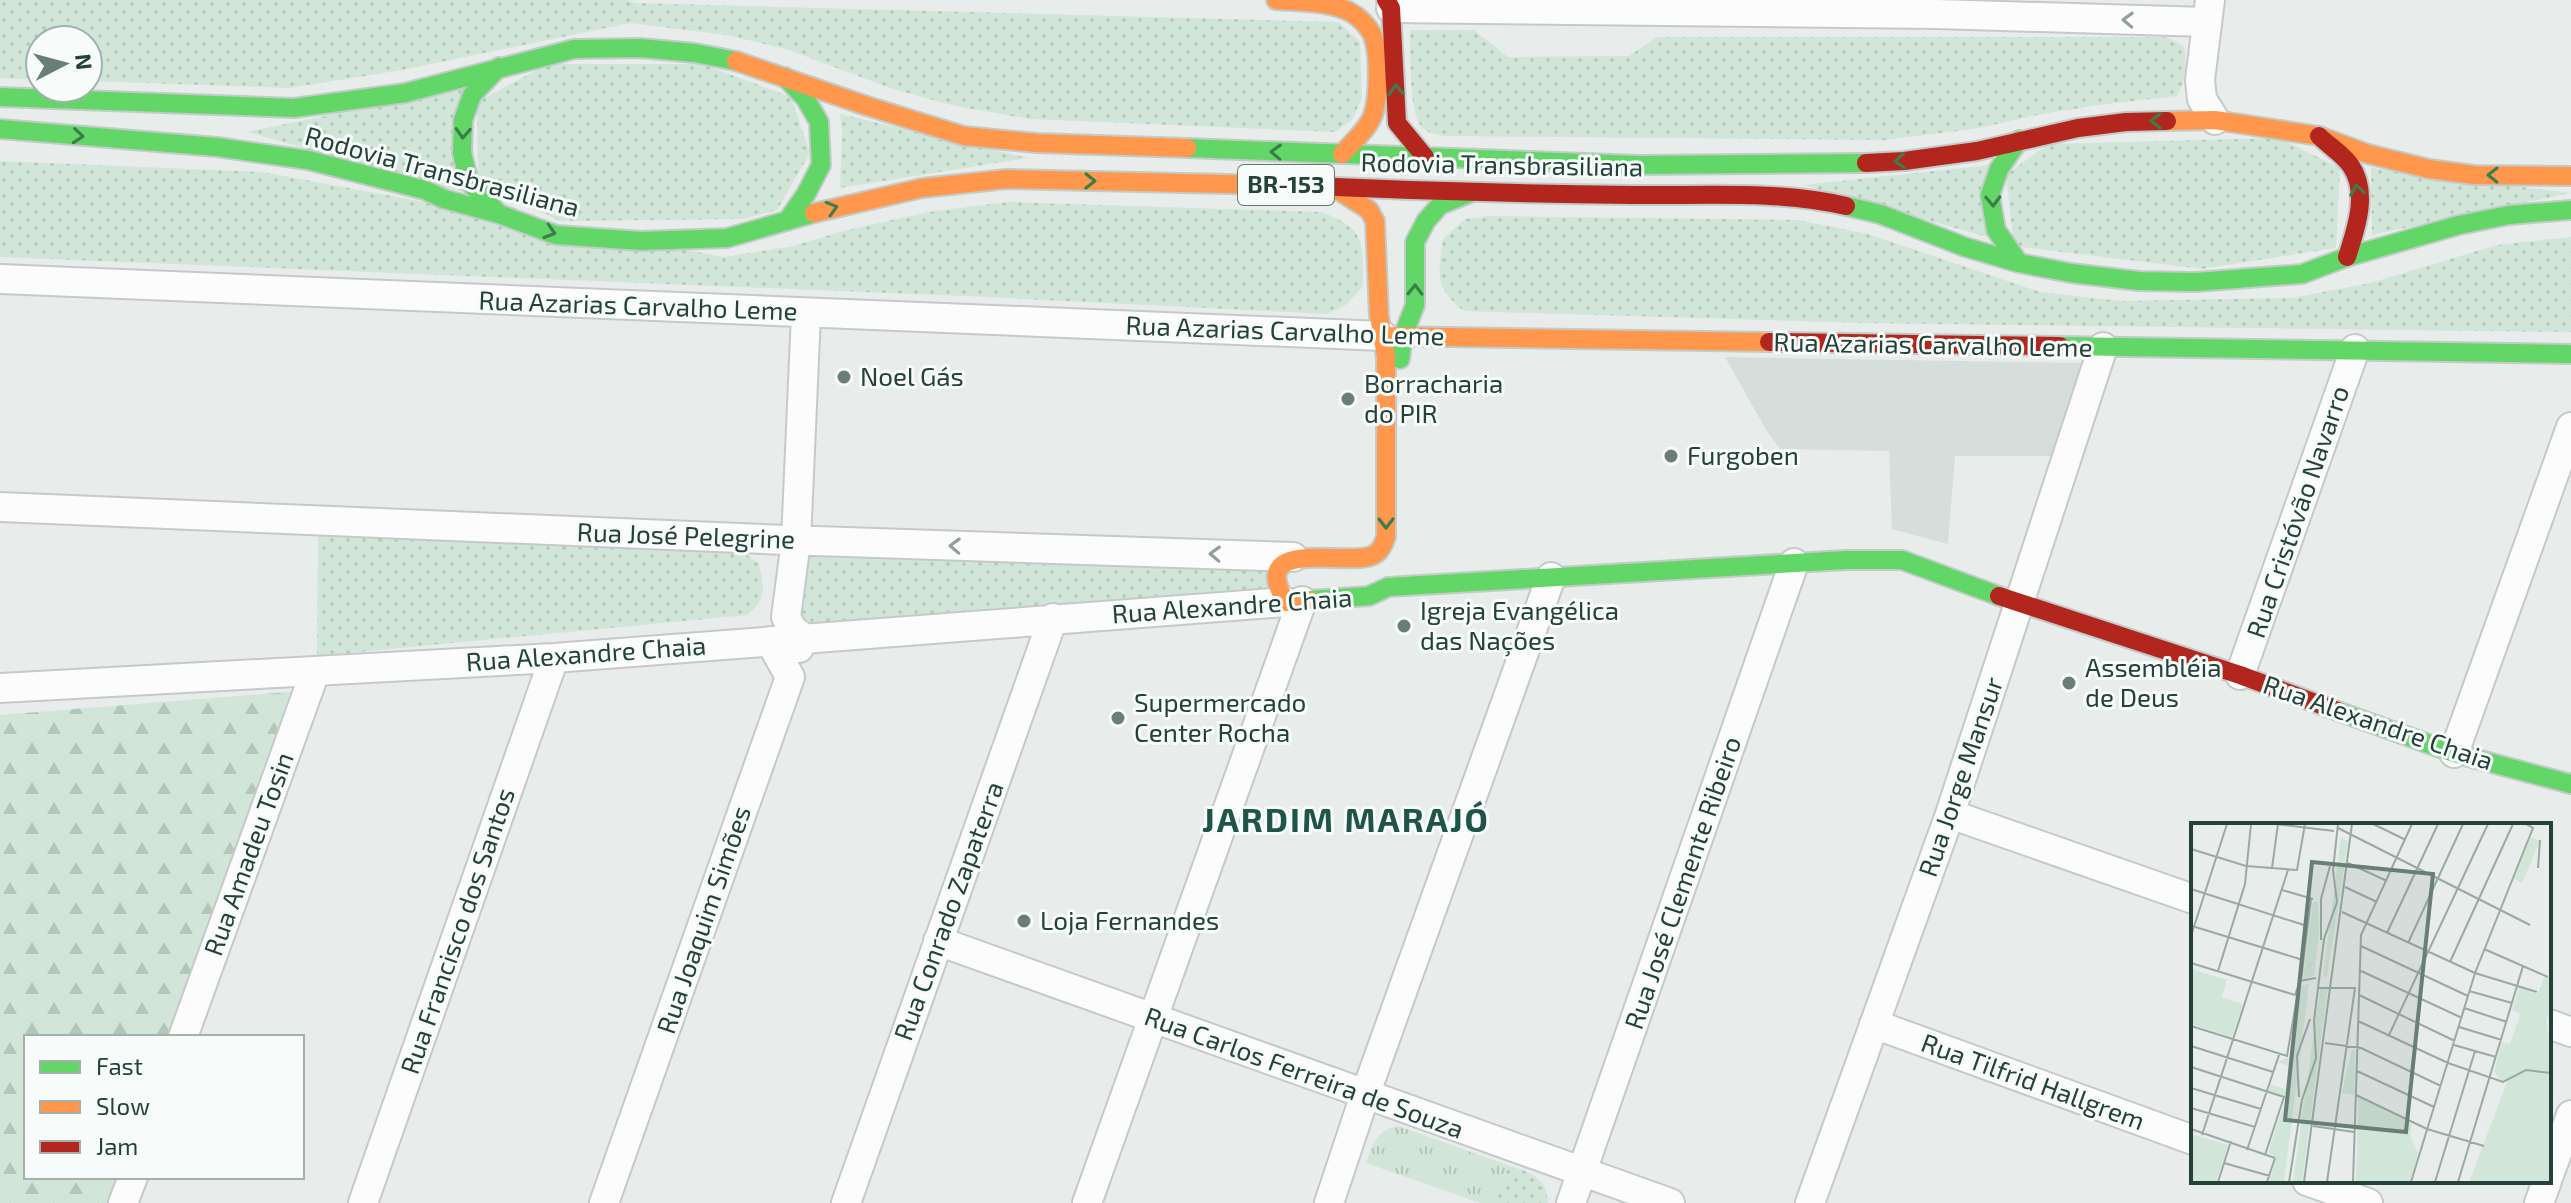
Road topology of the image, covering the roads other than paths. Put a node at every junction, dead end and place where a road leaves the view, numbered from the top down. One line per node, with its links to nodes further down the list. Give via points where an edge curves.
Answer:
1 (1276, 0): 13 (main road, via 1353,13 1375,40 1373,115)
2 (1389, 4): 3 (street); 14 (main road, one-way to 2, via 1397,123)
3 (1594, 5): 4 (street)
4 (1937, 7): 5 (street, one-way to 4)
5 (2208, 11): 9 (street, via 2200,80 2202,99)
6 (499, 67): 7 (main road, Rodovia Transbrasiliana / BR-153, via 574,49 640,48 742,62); 8 (main road, Rodovia Transbrasiliana / BR-153, via 405,93 294,108); 19 (main road, one-way to 19, via 472,95 463,120 462,153 469,182)
7 (785, 77): 13 (main road, Rodovia Transbrasiliana / BR-153, one-way to 7, via 964,136); 20 (main road, via 819,122 821,165)
8 (0, 97)
9 (2215, 120): 11 (main road, Rodovia Transbrasiliana / BR-153); 12 (main road, Rodovia Transbrasiliana / BR-153, one-way to 12, via 2126,122)
10 (0, 129): 19 (main road, Rodovia Transbrasiliana / BR-153, one-way to 19, via 308,160)
11 (2319, 136): 15 (main road, Rodovia Transbrasiliana / BR-153, one-way to 11, via 2429,169); 21 (main road, one-way to 11, via 2360,196 2352,168)
12 (2019, 140): 14 (main road, Rodovia Transbrasiliana / BR-153, one-way to 14, via 1933,157 1830,164 1639,165); 22 (main road, one-way to 22, via 1999,169 1990,195 1996,230)
13 (1342, 154): 14 (main road, Rodovia Transbrasiliana / BR-153)
14 (1425, 157)
15 (2571, 176)
16 (1333, 187): 17 (main road, Rodovia Transbrasiliana / BR-153); 20 (main road, Rodovia Transbrasiliana / BR-153, one-way to 16, via 922,188 1007,179); 25 (main road, via 1369,210 1375,221 1379,316)
17 (1470, 193): 22 (main road, Rodovia Transbrasiliana / BR-153, via 1821,200 1880,214); 25 (main road, one-way to 17, via 1415,305 1415,242 1426,221 1440,205)
18 (2571, 210): 21 (main road, Rodovia Transbrasiliana / BR-153, via 2459,225)
19 (499, 214): 20 (main road, Rodovia Transbrasiliana / BR-153, one-way to 20, via 556,235 641,241 727,238)
20 (787, 221)
21 (2347, 257): 22 (main road, Rodovia Transbrasiliana / BR-153, via 2302,274 2196,282 2139,281)
22 (2019, 263)
23 (0, 279): 24 (street, Rua Azarias Carvalho Leme)
24 (801, 313): 25 (street, Rua Azarias Carvalho Leme); 31 (street)
25 (1393, 336): 26 (main road, Rua Azarias Carvalho Leme); 32 (main road, via 1400,361); 33 (main road, Rua José Pelegrine, one-way to 33, via 1386,357 1383,547 1372,556)
26 (2103, 347): 27 (main road, Rua Azarias Carvalho Leme); 37 (street, Rua Jorge Mansur)
27 (2355, 349): 28 (main road, Rua Azarias Carvalho Leme); 43 (street, Rua Cristóvão Navarro)
28 (2571, 354)
29 (2571, 427): 46 (street)
30 (0, 507): 31 (street, Rua José Pelegrine)
31 (791, 540): 33 (street, Rua José Pelegrine, one-way to 31); 39 (street, via 786,617); 40 (street)
32 (1402, 544)
33 (1303, 557): 36 (main road); 36 (main road, via 1282,564 1279,588)
34 (1794, 563): 35 (main road, Rua Alexandre Chaia); 37 (main road, Rua Alexandre Chaia, via 1902,560); 60 (street, Rua José Clemente Ribeiro)
35 (1551, 577): 36 (main road, Rua Alexandre Chaia, via 1392,580 1369,596); 56 (street)
36 (1309, 592): 38 (street, Rua Alexandre Chaia); 51 (street)
37 (2020, 604): 43 (main road, Rua Alexandre Chaia); 48 (street, Rua Jorge Mansur)
38 (1053, 618): 39 (street, Rua Alexandre Chaia); 50 (street, Rua Conrado Zapaterra)
39 (804, 638): 40 (street, Rua Alexandre Chaia); 44 (street, Rua Joaquim Simões)
40 (770, 641): 41 (street, Rua Alexandre Chaia); 44 (street)
41 (554, 658): 42 (street, Rua Alexandre Chaia); 65 (street, Rua Francisco dos Santos)
42 (315, 672): 45 (street, Rua Alexandre Chaia); 55 (street, Rua Amadeu Tosin)
43 (2240, 675): 46 (main road, Rua Alexandre Chaia)
44 (790, 677): 66 (street, Rua Joaquim Simões)
45 (0, 688)
46 (2454, 753): 47 (main road, Rua Alexandre Chaia)
47 (2571, 784)
48 (1950, 814): 49 (street); 52 (street, Rua Jorge Mansur)
49 (2191, 898)
50 (938, 941): 51 (street, Rua Carlos Ferreira de Souza); 67 (street, Rua Conrado Zapaterra)
51 (1152, 1018): 56 (street, Rua Carlos Ferreira de Souza); 68 (street)
52 (1874, 1024): 58 (street, Rua Tilfrid Hallgrem); 72 (street, Rua Jorge Mansur)
53 (2551, 1025): 54 (street)
54 (2571, 1032)
55 (184, 1035)
56 (1365, 1095): 60 (street, Rua Carlos Ferreira de Souza); 69 (street)
57 (2571, 1115): 59 (street)
58 (2191, 1139)
59 (2551, 1170)
60 (1582, 1172): 70 (street, Rua José Clemente Ribeiro); 71 (street, Rua Carlos Ferreira de Souza)
61 (132, 1179): 64 (street)
62 (2313, 1183): 73 (street)
63 (2546, 1183): 74 (street)
64 (123, 1203)
65 (363, 1203)
66 (604, 1203)
67 (846, 1203)
68 (1087, 1203)
69 (1329, 1203)
70 (1571, 1203)
71 (1670, 1203)
72 (1810, 1203)
73 (2368, 1203)
74 (2539, 1203)

